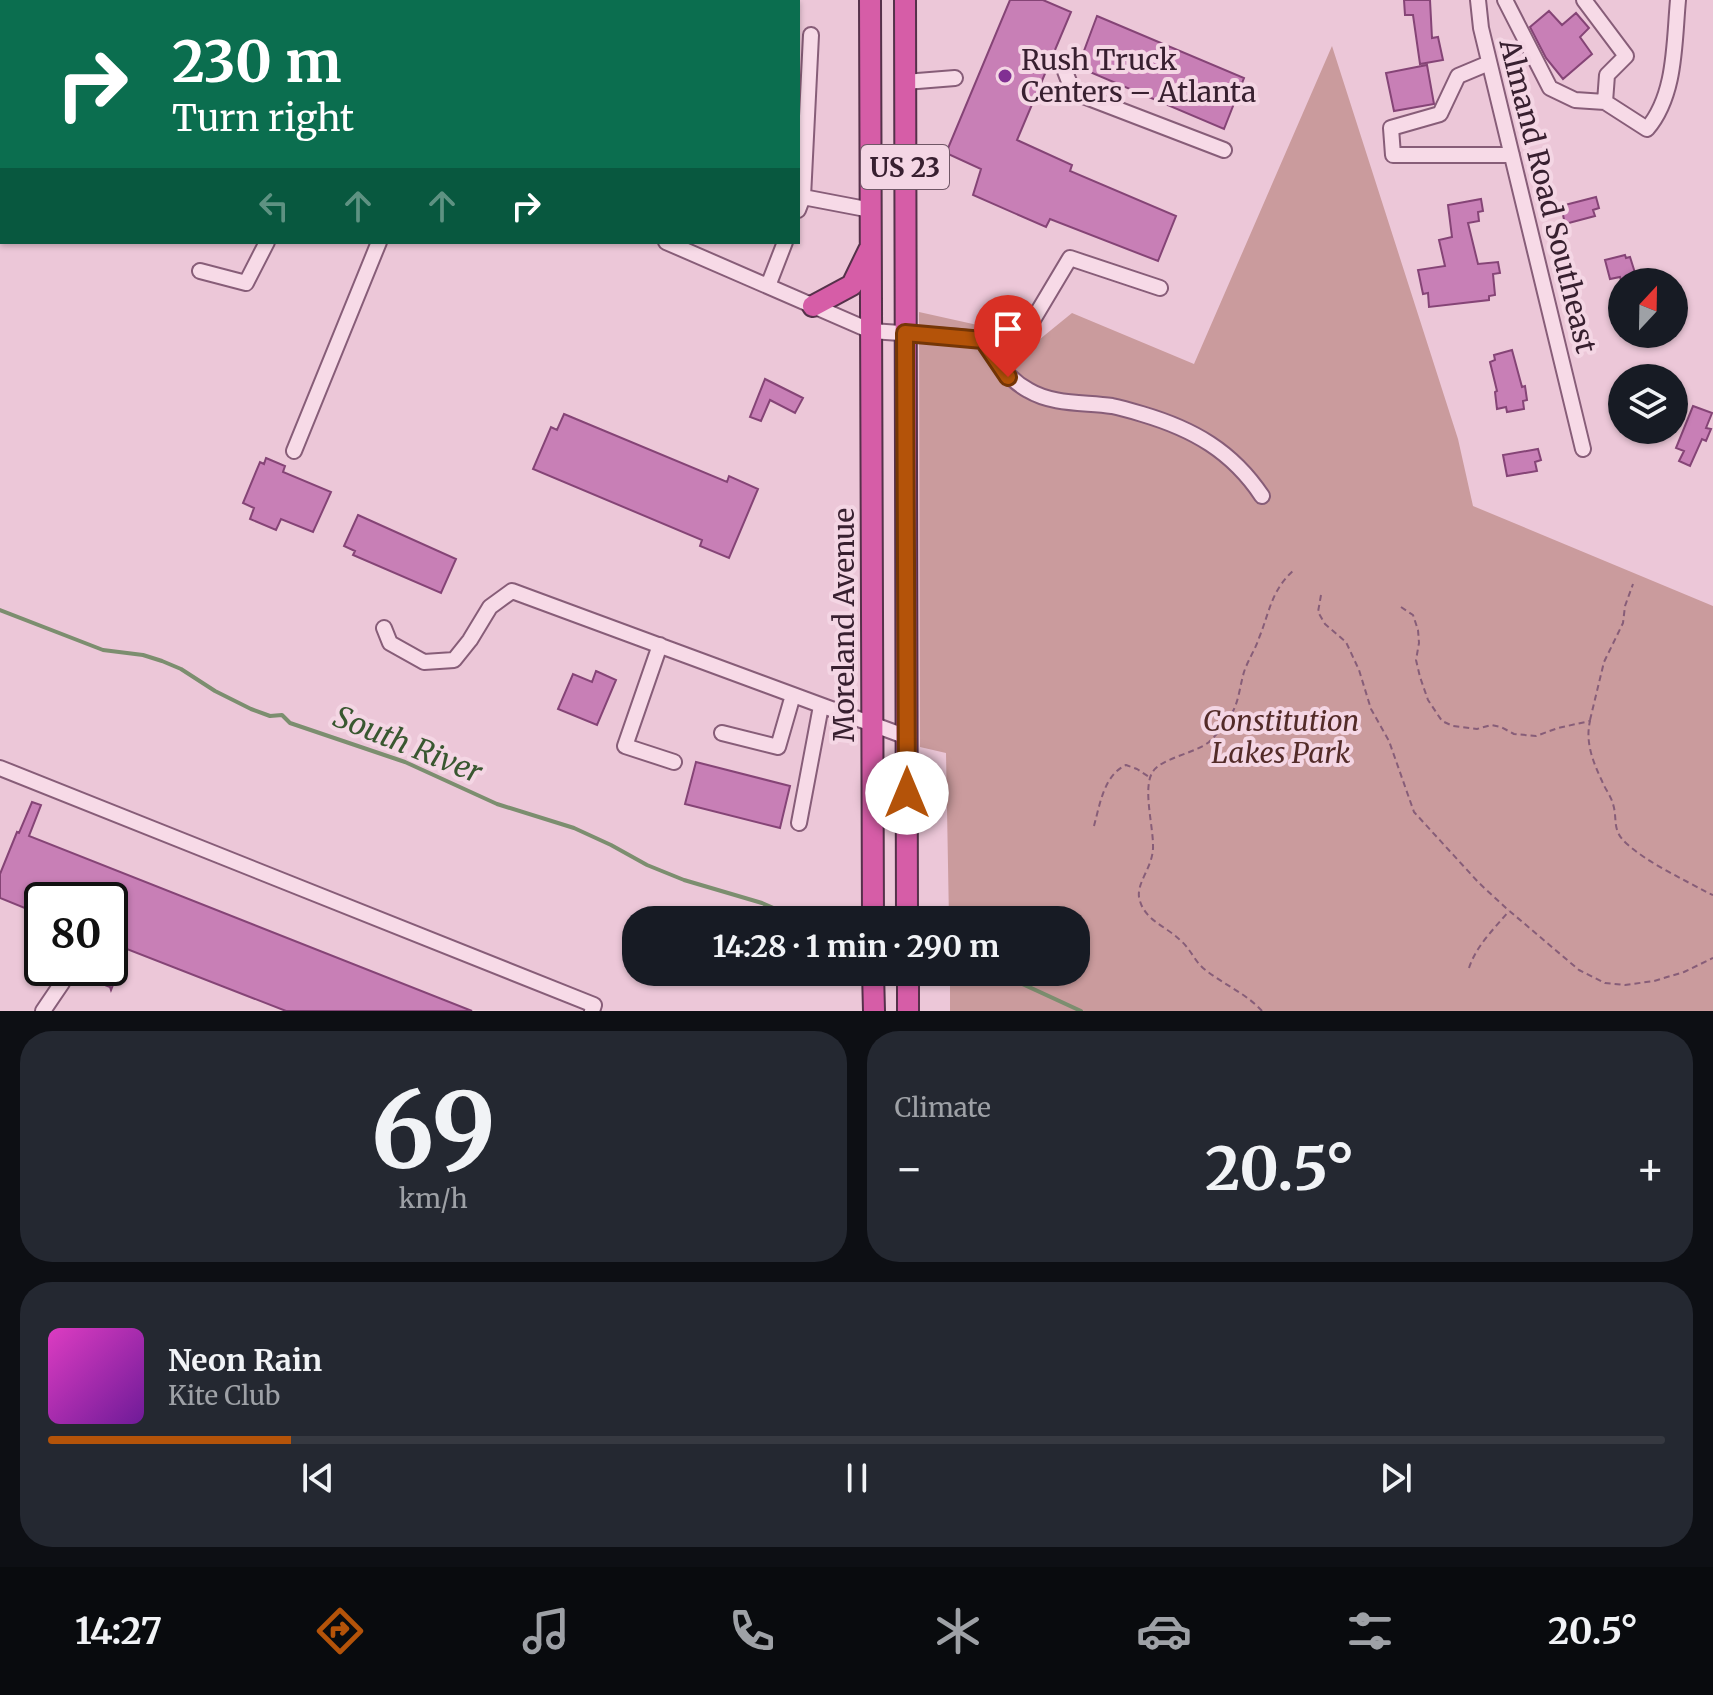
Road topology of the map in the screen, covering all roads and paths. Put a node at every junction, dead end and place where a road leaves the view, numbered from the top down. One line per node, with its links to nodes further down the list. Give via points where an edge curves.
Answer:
1 (870, 0): 16 (highway, US 23)
2 (905, 0): 11 (highway, US 23)
3 (1478, 0): 8 (street, Almand Road Southeast)
4 (1505, 0): 12 (street, via 1550,88 1575,100)
5 (1584, 0): 12 (street, via 1626,56 1607,75)
6 (1678, 0): 12 (street, via 1669,83 1657,118 1647,129)
7 (811, 35): 15 (street)
8 (1489, 63): 14 (street, Almand Road Southeast); 14 (street, via 1458,76 1440,114 1391,128 1393,155)
9 (1063, 66): 13 (street, via 1073,92)
10 (955, 78): 11 (street)
11 (905, 82): 27 (highway, US 23)
12 (1605, 102)
13 (1224, 150)
14 (1512, 155): 29 (street, Almand Road Southeast)
15 (800, 201): 16 (street)
16 (871, 210): 21 (highway, US 23)
17 (266, 244): 22 (street, via 246,283)
18 (378, 244): 30 (street)
19 (671, 244): 23 (street)
20 (784, 244): 23 (street)
21 (871, 247): 25 (highway, via 852,285); 26 (highway, US 23)
22 (200, 271)
23 (768, 286): 25 (street)
24 (1160, 288): 28 (street, via 1070,258 1030,325 1004,343)
25 (813, 306): 26 (street)
26 (871, 331): 27 (street); 41 (highway, Moreland Avenue / US 23)
27 (905, 333): 28 (street); 43 (highway, US 23)
28 (983, 340): 31 (street, via 1008,377 1030,392 1070,403 1113,406 1200,436 1233,460)
29 (1583, 449)
30 (294, 451)
31 (1262, 496)
32 (1295, 569): 46 (path, via 1275,592 1225,724 1188,754 1161,763)
33 (1633, 584): 40 (path, via 1623,623 1604,662)
34 (1321, 595): 52 (path, via 1318,612 1346,642 1414,812)
35 (1401, 607): 40 (path, via 1413,615 1420,677 1442,721 1536,736)
36 (384, 628): 37 (street, via 390,643 424,662 454,660 490,607 512,591)
37 (660, 645): 38 (street); 44 (street, via 625,746)
38 (793, 695): 39 (street); 42 (street, via 778,747)
39 (821, 706): 41 (street); 47 (street)
40 (1590, 721): 49 (path, via 1589,747 1625,843)
41 (872, 725): 43 (street); 50 (highway, Moreland Avenue / US 23)
42 (722, 733)
43 (907, 737): 51 (highway, US 23)
44 (674, 762)
45 (0, 768): 59 (street, via 594,1005)
46 (1150, 778): 48 (path, via 1126,765 1118,769 1108,781); 62 (path, via 1154,852 1139,900 1152,921 1181,940 1202,967)
47 (799, 823)
48 (1094, 826)
49 (1713, 895)
50 (873, 906)
51 (907, 906)
52 (1509, 911): 53 (path, via 1579,970 1605,983 1654,981); 54 (path)
53 (1713, 958)
54 (1469, 968)
55 (60, 986): 58 (street)
56 (873, 986): 60 (highway)
57 (908, 986): 61 (highway)
58 (43, 1011)
59 (592, 1011)
60 (874, 1011)
61 (908, 1011)
62 (1262, 1011)

